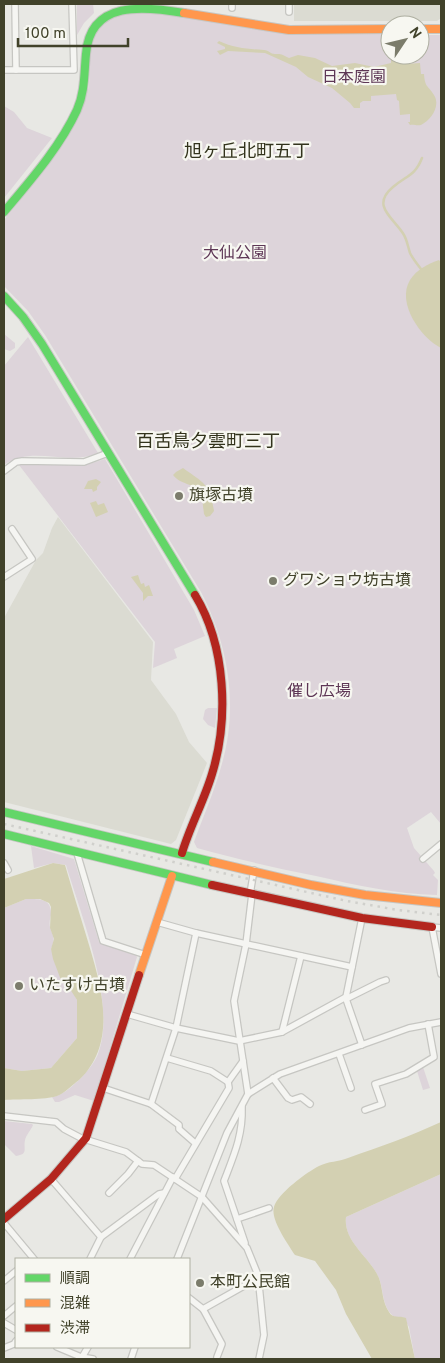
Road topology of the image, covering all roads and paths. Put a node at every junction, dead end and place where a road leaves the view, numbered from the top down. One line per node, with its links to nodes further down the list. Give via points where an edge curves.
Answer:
1 (16, 4): 7 (street)
2 (72, 4): 7 (street, via 74,70)
3 (289, 4): 4 (street)
4 (289, 12)
5 (380, 29): 8 (street, via 289,30 151,7 108,14 89,35 85,85 77,110 47,160)
6 (4, 70): 7 (street)
7 (16, 70)
8 (4, 212)
9 (4, 296): 10 (street, via 42,344)
10 (108, 453): 11 (street, via 84,462 16,462); 18 (street, via 202,607 218,657 223,694 218,751)
11 (4, 471)
12 (12, 529): 13 (street, via 32,559)
13 (4, 577)
14 (4, 812): 18 (street)
15 (4, 834): 17 (street)
16 (440, 848): 19 (street)
17 (77, 853): 23 (street); 32 (street, via 103,941)
18 (182, 853): 22 (street)
19 (423, 858)
20 (4, 863): 21 (street)
21 (8, 870)
22 (254, 870): 24 (street); 25 (street, via 365,895)
23 (172, 876): 24 (street); 27 (street)
24 (251, 894): 26 (street); 31 (street)
25 (441, 904)
26 (362, 918): 28 (street); 34 (street)
27 (157, 922): 30 (street); 32 (street)
28 (432, 927): 29 (street); 35 (street)
29 (441, 928)
30 (196, 933): 31 (street); 41 (street)
31 (246, 944): 33 (street); 43 (street, via 234,1001)
32 (146, 955): 38 (street)
33 (301, 956): 34 (street); 42 (street)
34 (352, 967): 37 (street)
35 (441, 974)
36 (386, 980): 37 (street)
37 (346, 998): 42 (street); 44 (street)
38 (127, 1014): 41 (street); 50 (street)
39 (441, 1022): 40 (street)
40 (428, 1024): 44 (street); 56 (street, via 434,1057 406,1074 376,1084 382,1104)
41 (176, 1028): 43 (street); 46 (street)
42 (282, 1032): 43 (street)
43 (239, 1041): 47 (street)
44 (362, 1045): 45 (street)
45 (339, 1054): 48 (street); 51 (street)
46 (167, 1058): 49 (street, via 211,1072); 53 (street)
47 (242, 1061): 49 (street); 52 (street)
48 (273, 1078): 52 (street); 54 (street, via 288,1098 301,1097)
49 (228, 1082): 59 (street, via 229,1088)
50 (104, 1088): 53 (street); 58 (street)
51 (351, 1088)
52 (248, 1094): 55 (street)
53 (151, 1104): 59 (street)
54 (310, 1104)
55 (242, 1105): 65 (street, via 227,1133); 68 (street, via 243,1124 224,1181)
56 (365, 1110)
57 (4, 1116): 58 (street, via 56,1122)
58 (86, 1138): 60 (street, via 126,1152); 62 (street)
59 (196, 1143): 61 (street)
60 (138, 1161): 61 (street, via 154,1165); 63 (street)
61 (174, 1178): 64 (street); 65 (street)
62 (50, 1179): 67 (street); 70 (street)
63 (109, 1193)
64 (164, 1193): 70 (street); 74 (street)
65 (202, 1197): 71 (street); 75 (street)
66 (269, 1208): 68 (street)
67 (4, 1219)
68 (237, 1219): 71 (street)
69 (4, 1223): 72 (street)
70 (101, 1237): 73 (street)
71 (247, 1248): 77 (street)
72 (31, 1258)
73 (90, 1258)
74 (131, 1258)
75 (177, 1258)
76 (15, 1272): 78 (street)
77 (258, 1278): 81 (street); 91 (street, via 264,1336)
78 (4, 1281)
79 (190, 1299): 81 (street)
80 (15, 1307): 82 (street)
81 (203, 1309): 88 (street, via 222,1344)
82 (4, 1316)
83 (4, 1322): 84 (street)
84 (15, 1329)
85 (15, 1342): 86 (street)
86 (4, 1348)
87 (59, 1348): 89 (street)
88 (217, 1357)
89 (81, 1358): 90 (street)
90 (93, 1359)
91 (259, 1359)

